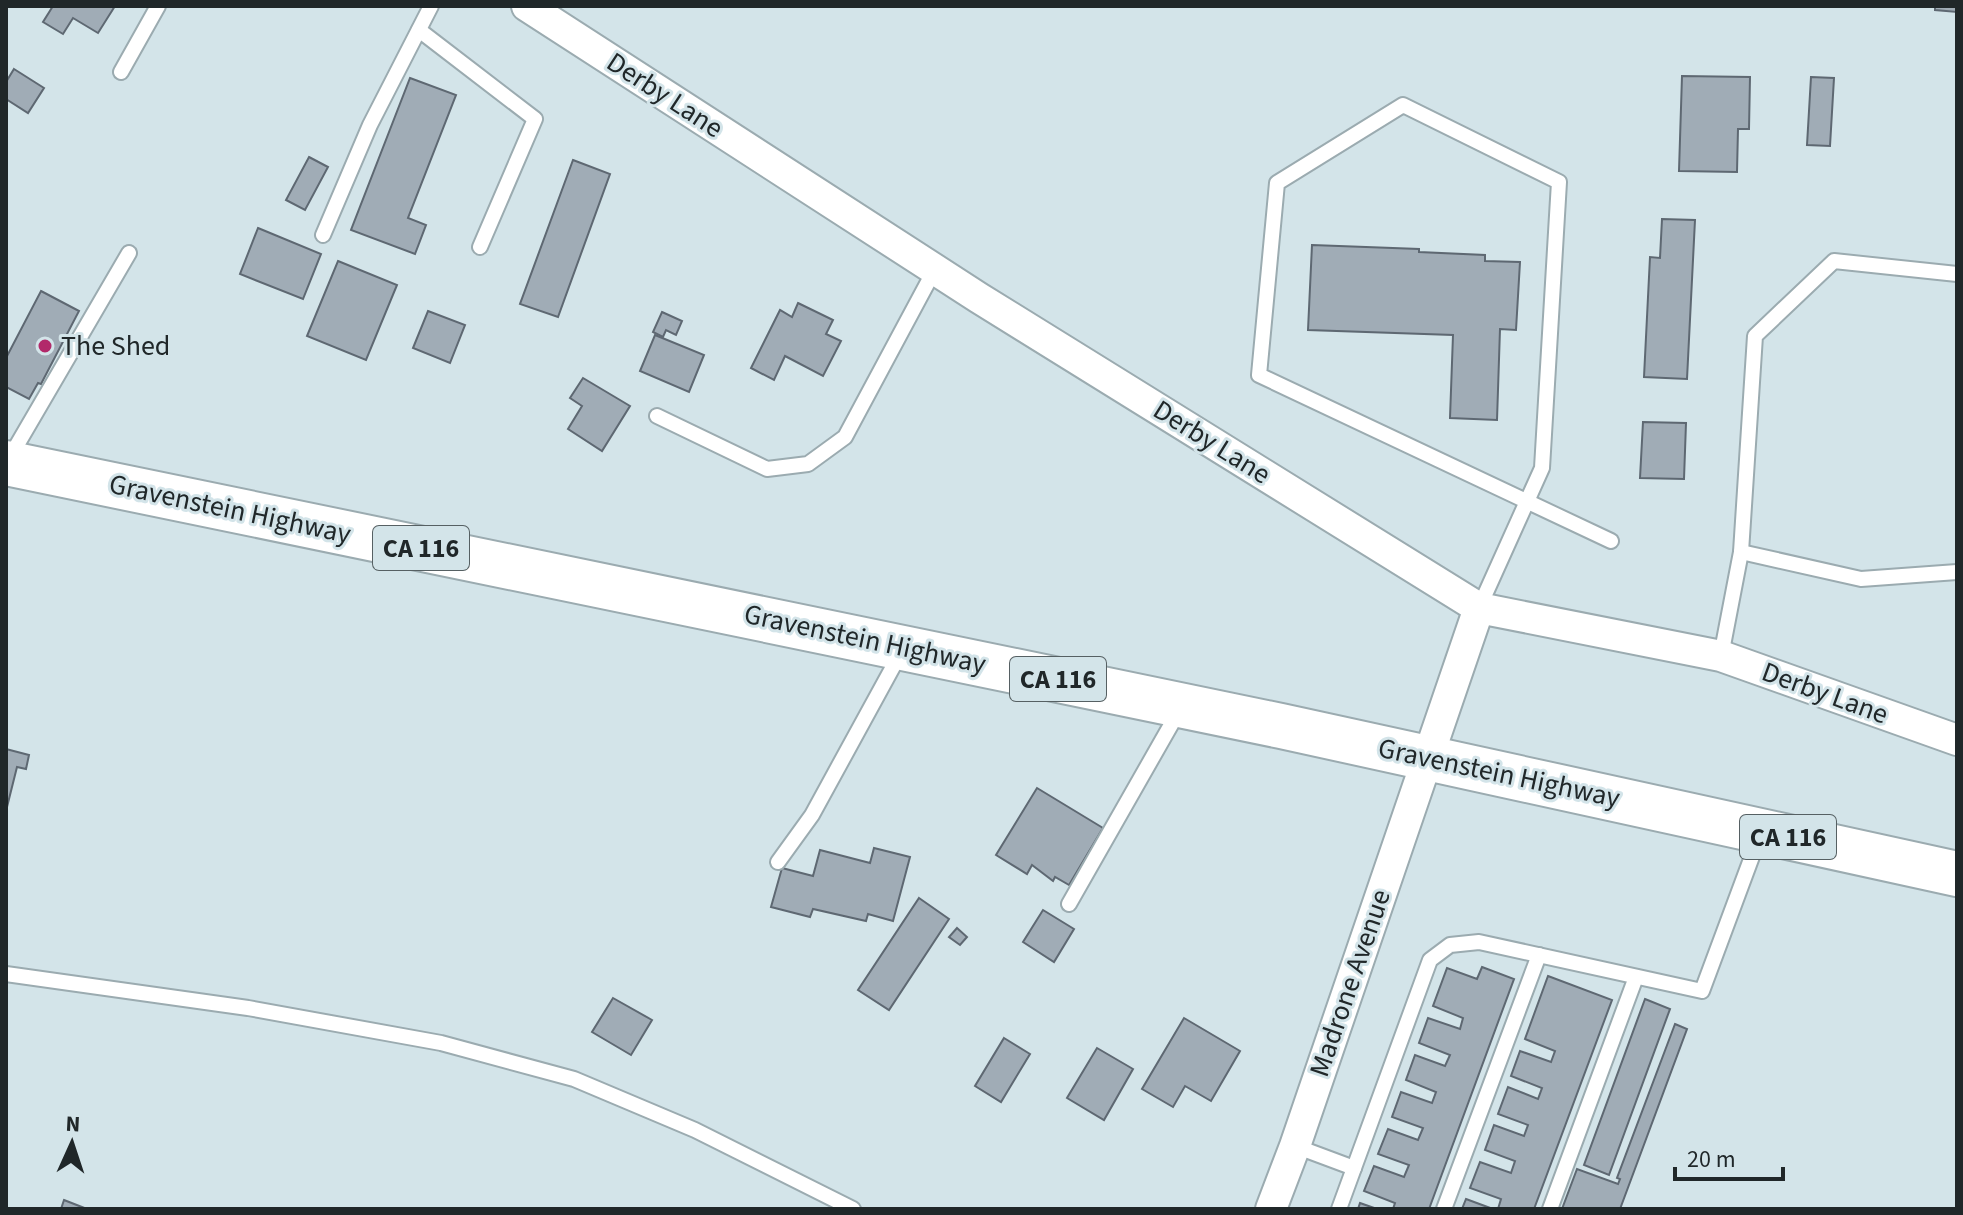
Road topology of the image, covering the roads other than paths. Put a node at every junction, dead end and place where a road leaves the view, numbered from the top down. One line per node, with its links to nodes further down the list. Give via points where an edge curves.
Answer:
1 (158, 6): 5 (lane)
2 (431, 6): 4 (lane)
3 (527, 6): 9 (street, Derby Lane)
4 (419, 30): 6 (lane, via 370,125); 7 (lane, via 535,119)
5 (121, 72)
6 (323, 235)
7 (480, 247)
8 (129, 253): 12 (lane)
9 (935, 269): 11 (lane, via 845,437 808,464 767,469); 17 (street, Derby Lane)
10 (1957, 274): 15 (lane, via 1834,261 1755,336)
11 (657, 416)
12 (6, 463): 18 (main road, Gravenstein Highway / CA 116)
13 (1528, 501): 13 (lane, via 1542,468 1559,182 1403,105 1277,183 1259,375); 14 (lane); 17 (lane)
14 (1611, 541)
15 (1741, 552): 16 (lane, via 1861,579); 19 (lane)
16 (1957, 572)
17 (1479, 608): 19 (street, Derby Lane); 22 (street, Madrone Avenue)
18 (904, 646): 20 (main road, Gravenstein Highway / CA 116); 24 (lane, via 812,815)
19 (1721, 656): 21 (street, Derby Lane)
20 (1182, 705): 22 (main road, Gravenstein Highway / CA 116); 26 (lane)
21 (1957, 740)
22 (1426, 757): 23 (main road, Gravenstein Highway / CA 116); 30 (street, Madrone Avenue)
23 (1762, 831): 25 (main road, Gravenstein Highway / CA 116); 29 (lane, via 1702,991)
24 (778, 862)
25 (1957, 874)
26 (1069, 904)
27 (1539, 955): 29 (lane); 31 (lane, via 1479,942 1450,945 1430,960); 35 (lane)
28 (6, 974): 32 (lane, via 426,1040 574,1079 695,1130)
29 (1636, 977): 36 (lane)
30 (1295, 1146): 31 (lane); 33 (street, Madrone Avenue)
31 (1354, 1168): 34 (lane)
32 (853, 1209)
33 (1271, 1209)
34 (1339, 1209)
35 (1444, 1209)
36 (1550, 1209)

